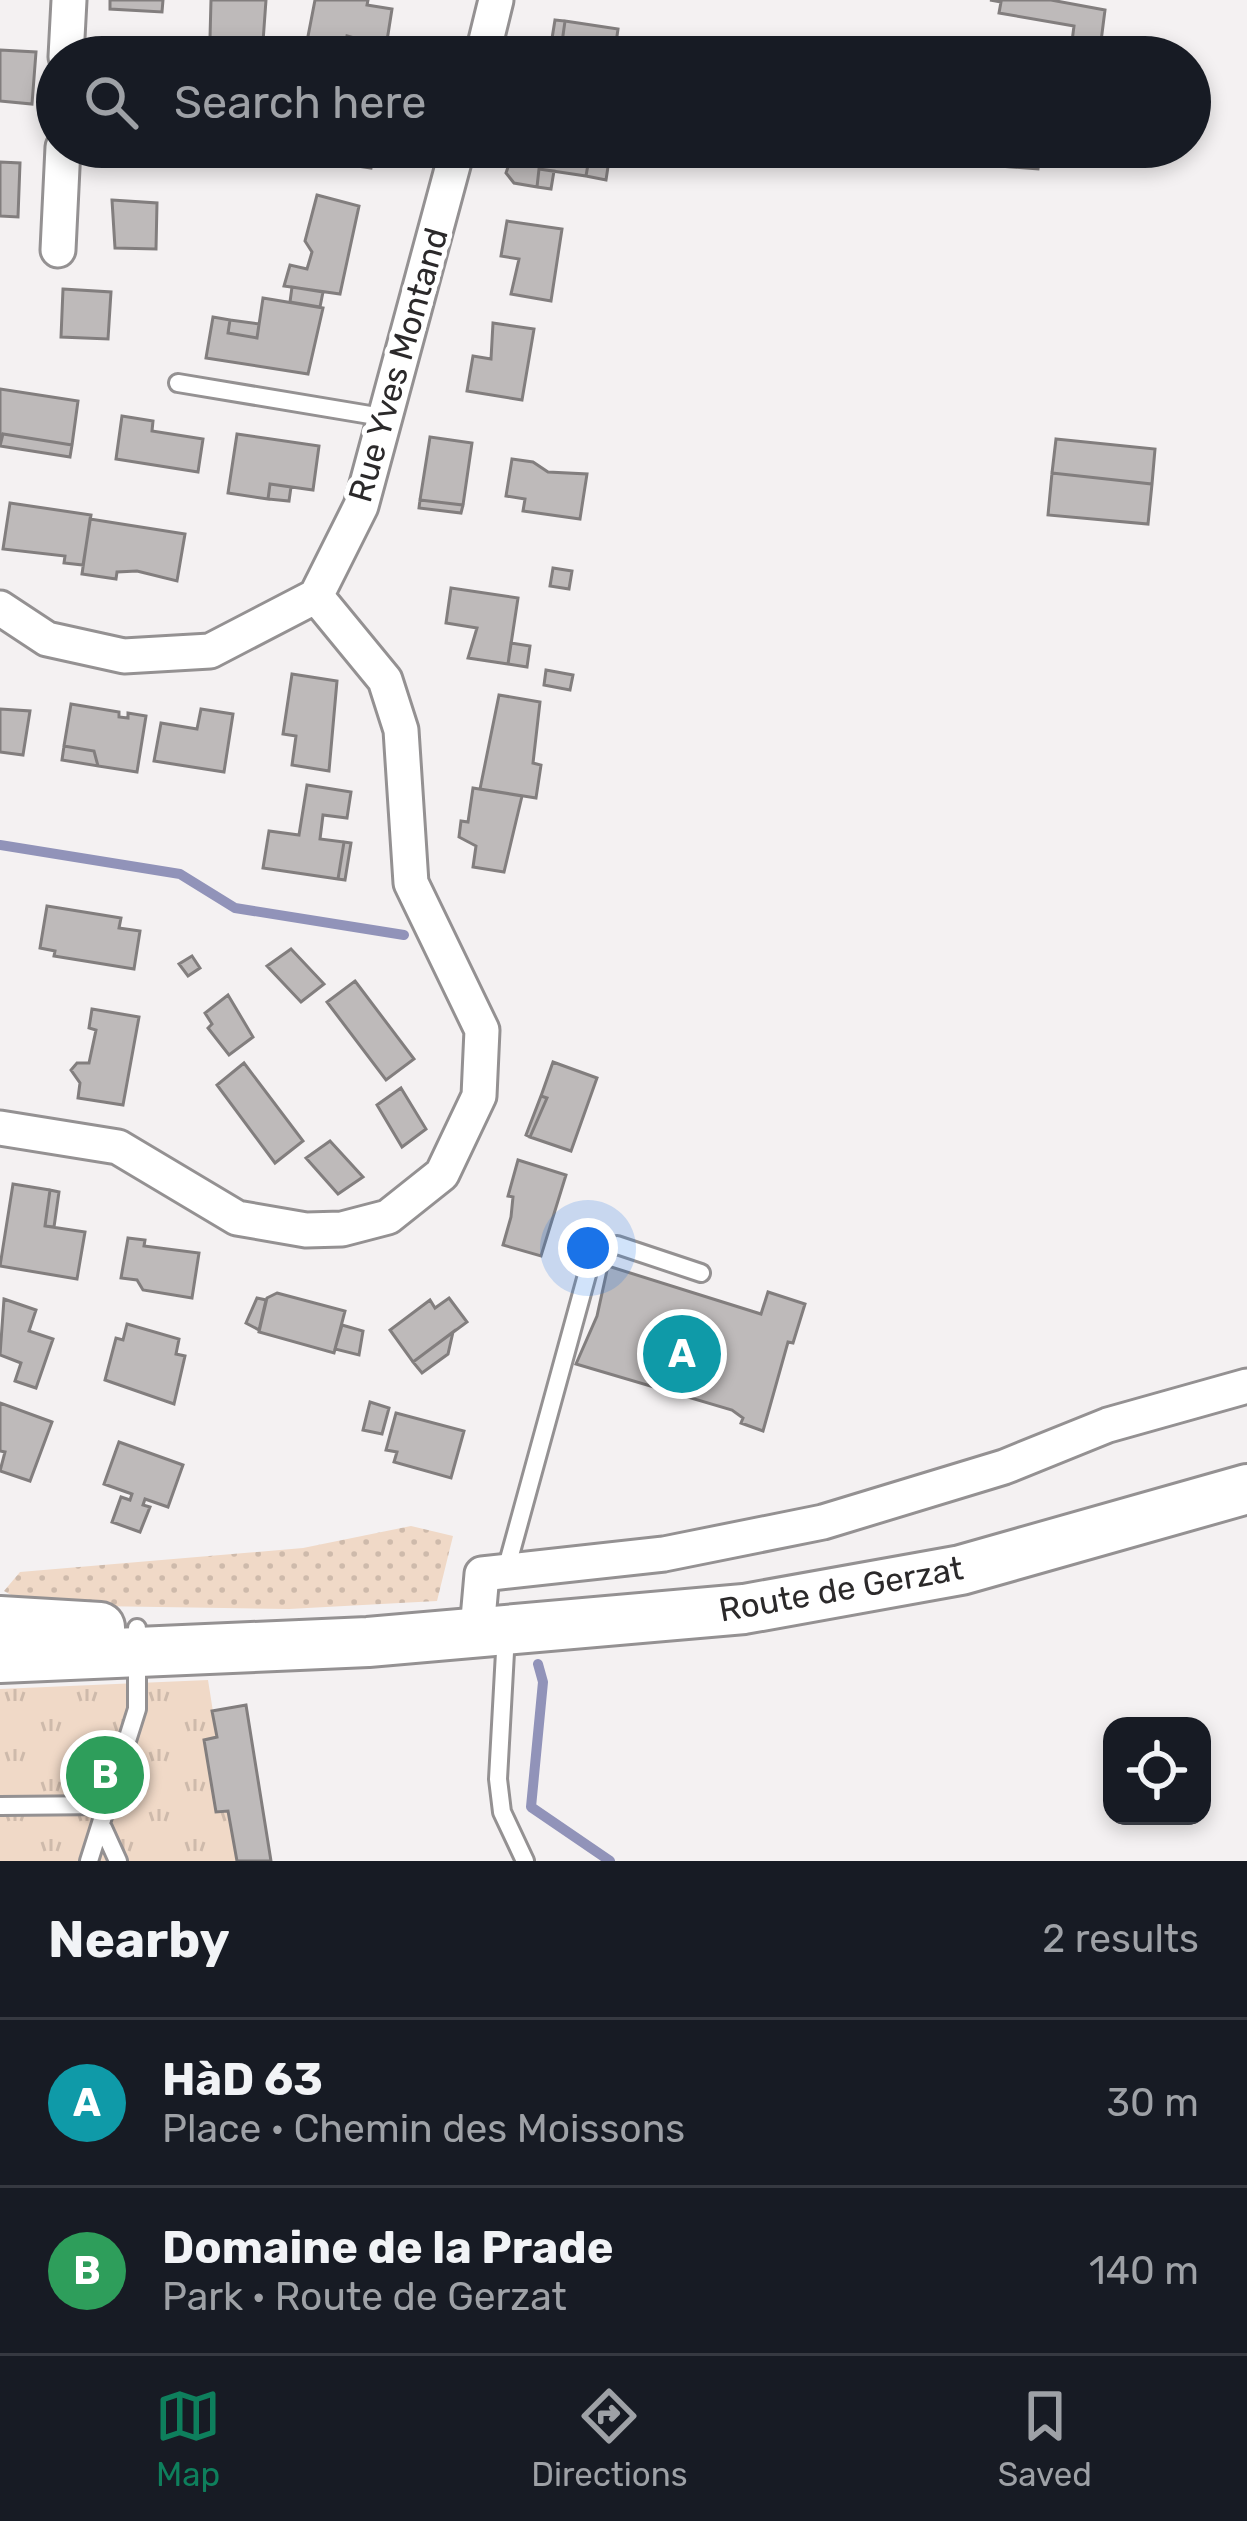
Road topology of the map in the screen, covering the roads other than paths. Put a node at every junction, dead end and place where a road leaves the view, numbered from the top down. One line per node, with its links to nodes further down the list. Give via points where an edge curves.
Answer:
1 (69, 0): 3 (street)
2 (496, 0): 4 (street)
3 (67, 36)
4 (487, 36)
5 (62, 168): 7 (street)
6 (453, 168): 9 (street, Rue Yves Montand)
7 (58, 250)
8 (178, 383): 9 (lane)
9 (388, 418): 10 (street, Rue Yves Montand, via 361,506)
10 (316, 596): 11 (street, via 210,650 124,656 47,639); 12 (street, via 385,680 401,730 411,883 482,1030 479,1096 442,1174 388,1217 306,1230 237,1218 118,1148)
11 (0, 608)
12 (0, 1128)
13 (701, 1273): 16 (lane, via 617,1246 593,1253)
14 (1247, 1386): 16 (street, via 824,1522 664,1555)
15 (1247, 1493): 18 (main road, Route de Gerzat, via 961,1570 821,1598)
16 (506, 1570): 18 (street, via 482,1574)
17 (0, 1621): 19 (main road, Route de Gerzat)
18 (491, 1629): 19 (main road, Route de Gerzat, via 368,1642); 26 (lane, via 502,1812)
19 (137, 1640): 20 (main road, Route de Gerzat); 21 (lane, via 137,1709)
20 (0, 1658)
21 (109, 1804): 22 (lane); 23 (lane)
22 (0, 1806)
23 (103, 1828): 24 (lane); 25 (lane)
24 (89, 1861)
25 (118, 1861)
26 (525, 1861)

